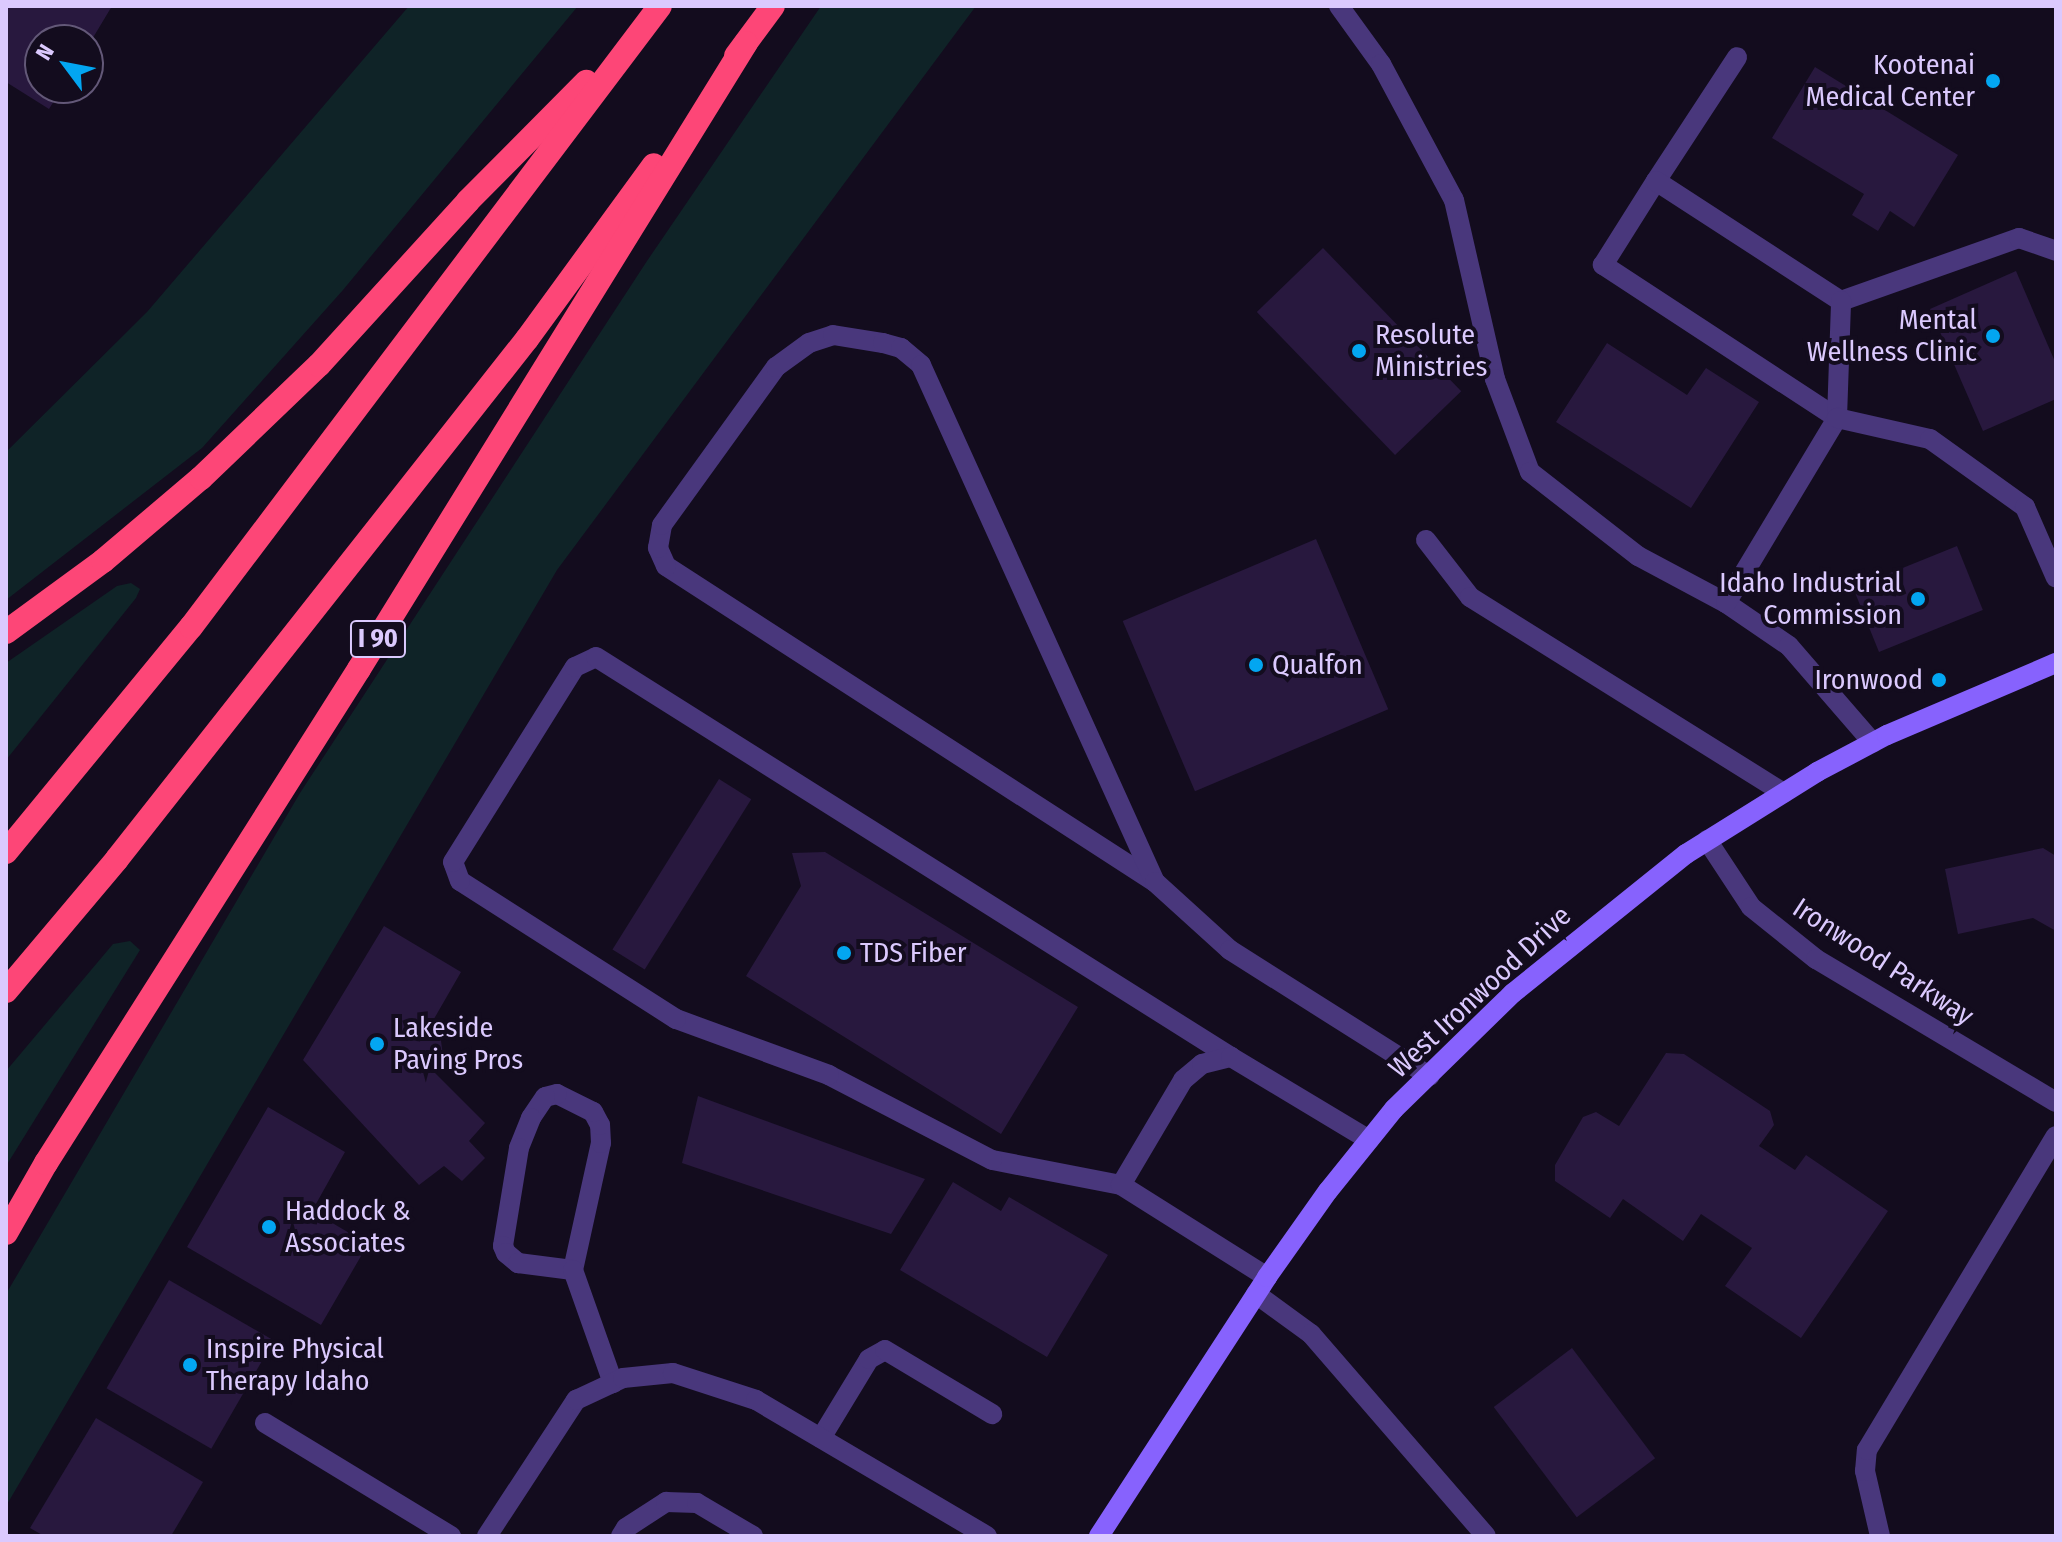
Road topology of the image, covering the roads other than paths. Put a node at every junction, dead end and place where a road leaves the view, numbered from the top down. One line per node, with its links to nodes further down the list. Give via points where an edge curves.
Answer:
1 (773, 6): 4 (highway, I 90)
2 (1339, 6): 12 (street, via 1381,64 1454,200 1495,379 1530,472 1638,556)
3 (656, 11): 13 (highway, via 468,201 319,365 103,561); 18 (highway, via 191,627)
4 (746, 43): 20 (highway, I 90, via 527,339 117,859); 27 (highway, I 90)
5 (1737, 57): 6 (street)
6 (1656, 181): 8 (street); 9 (street, via 1603,265)
7 (2056, 251): 8 (street, via 2019,238)
8 (1841, 301): 9 (street)
9 (1837, 418): 11 (street, via 1930,439 2025,507); 12 (street)
10 (1426, 540): 16 (street, via 1470,597)
11 (2056, 578)
12 (1726, 603): 15 (street, via 1789,646)
13 (6, 632)
14 (2056, 663): 15 (street, West Ironwood Drive)
15 (1873, 743): 16 (street, West Ironwood Drive)
16 (1784, 793): 17 (street, West Ironwood Drive)
17 (1707, 840): 22 (street, West Ironwood Drive, via 1619,904 1525,983); 23 (street, Ironwood Parkway, via 1751,907 1816,959)
18 (6, 852)
19 (1155, 882): 19 (street, via 921,365 901,348 883,343 833,335 809,343 776,367 662,525 658,548 666,566); 22 (street, via 1230,950)
20 (6, 991)
21 (1231, 1057): 25 (street); 26 (street, via 1202,1064 1183,1080); 26 (street, via 596,657 575,667 453,862 460,881 676,1019 829,1075 992,1160)
22 (1429, 1076): 25 (street, West Ironwood Drive)
23 (2056, 1102)
24 (2056, 1136): 41 (street, via 1867,1450 1865,1471)
25 (1369, 1140): 29 (street, West Ironwood Drive)
26 (1121, 1185): 29 (street)
27 (6, 1233)
28 (573, 1270): 28 (street, via 518,1263 503,1246 519,1148 545,1097 557,1094 593,1112 600,1125 601,1143); 30 (street)
29 (1261, 1286): 39 (street, West Ironwood Drive); 40 (street, via 1311,1334)
30 (613, 1383): 33 (street, via 673,1373 756,1400); 36 (street, via 576,1400)
31 (992, 1414): 33 (street, via 885,1350 869,1359)
32 (265, 1423): 35 (street)
33 (821, 1438): 38 (street)
34 (624, 1532): 37 (street, via 666,1502 697,1503)
35 (451, 1536)
36 (487, 1536)
37 (753, 1536)
38 (987, 1536)
39 (1099, 1536)
40 (1486, 1536)
41 (1880, 1536)

